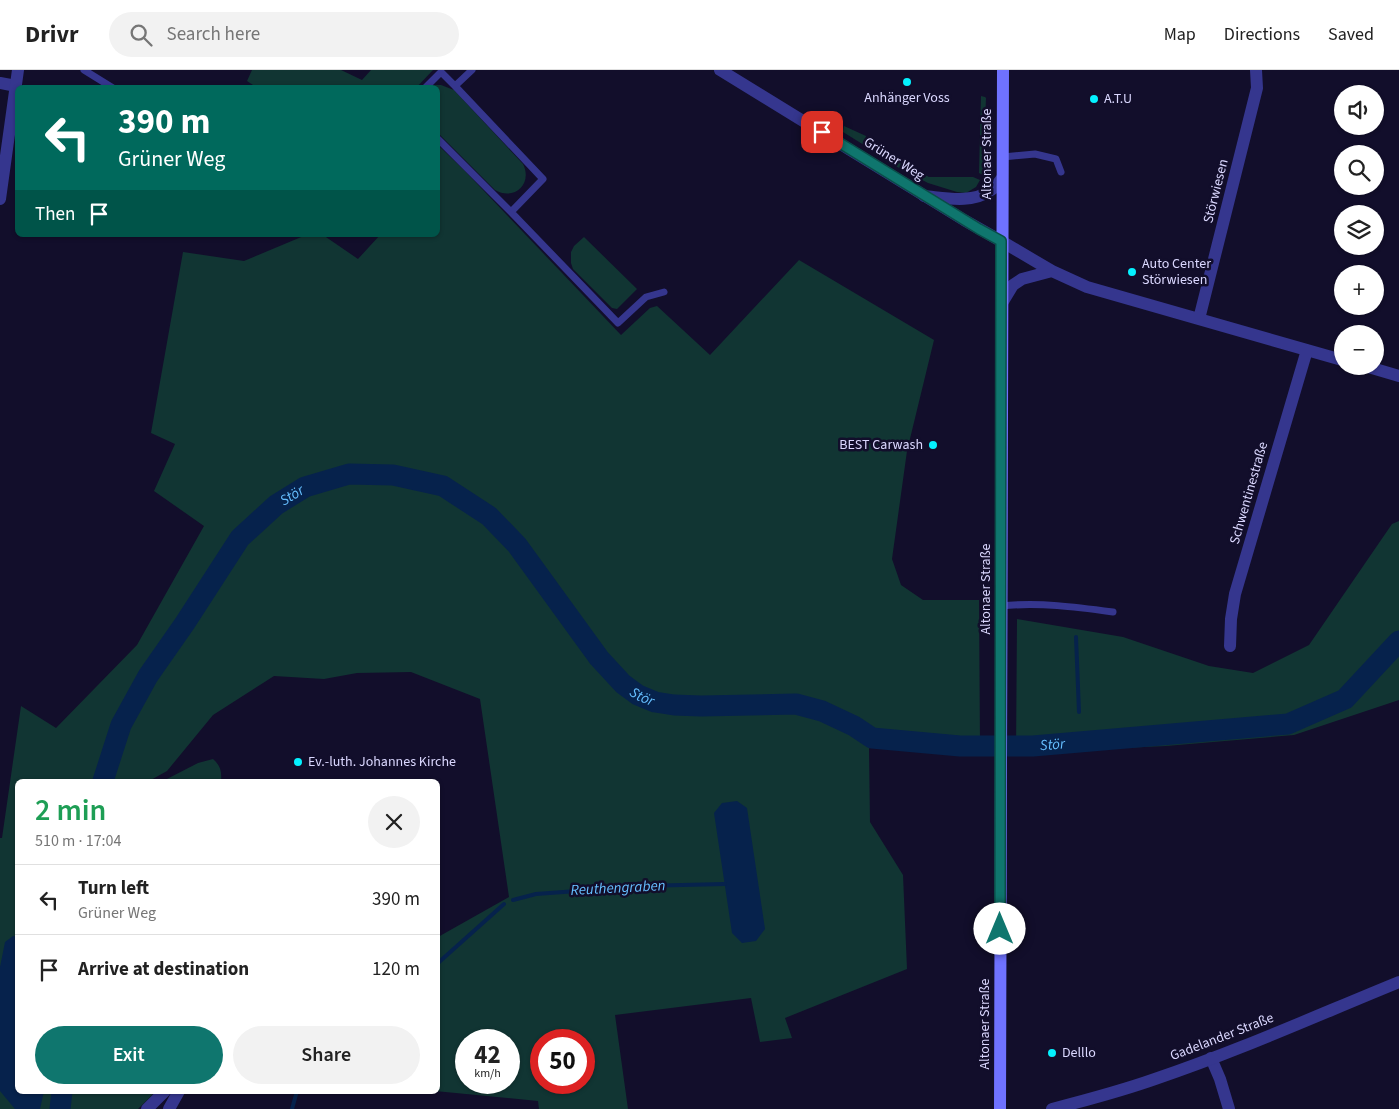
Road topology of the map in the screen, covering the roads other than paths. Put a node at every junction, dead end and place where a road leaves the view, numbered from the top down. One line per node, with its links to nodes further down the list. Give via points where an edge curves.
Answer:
1 (18, 70): 8 (street)
2 (84, 70): 9 (lane)
3 (472, 70): 12 (lane)
4 (720, 70): 18 (street, Grüner Weg)
5 (1003, 70): 15 (main road, Altonaer Straße)
6 (1256, 70): 25 (street, Störwiesen, via 1257,88)
7 (0, 84): 11 (street)
8 (16, 85)
9 (108, 85)
10 (428, 85): 12 (lane, via 441,72)
11 (15, 86)
12 (455, 86): 20 (lane, via 544,179)
13 (15, 93): 19 (street)
14 (440, 141): 20 (lane)
15 (1003, 157): 16 (lane, via 1035,154 1056,159); 17 (main road, Altonaer Straße)
16 (1061, 172)
17 (1002, 178): 18 (street, via 980,196 960,199); 21 (main road, Altonaer Straße)
18 (924, 196): 21 (street, Grüner Weg)
19 (0, 199)
20 (512, 212): 23 (lane, via 618,323 646,296)
21 (1001, 241): 22 (street); 24 (main road, Altonaer Straße)
22 (1052, 271): 24 (street, via 1022,279 1013,285); 25 (street, via 1087,287)
23 (664, 292)
24 (1002, 303): 30 (main road, Altonaer Straße)
25 (1199, 319): 26 (street)
26 (1307, 350): 27 (street); 32 (street, Schwentinestraße, via 1235,594)
27 (1334, 358)
28 (1384, 372): 29 (street)
29 (1399, 376)
30 (1001, 606): 31 (lane, via 1037,604); 40 (main road, Altonaer Straße)
31 (1113, 612)
32 (1230, 646)
33 (1399, 982): 34 (street, Gadelander Straße)
34 (1211, 1058): 37 (street, Gadelander Straße); 42 (street)
35 (162, 1094): 38 (street)
36 (177, 1094): 39 (street)
37 (1085, 1105): 41 (street, Gadelander Straße)
38 (147, 1109)
39 (169, 1109)
40 (1000, 1109)
41 (1052, 1109)
42 (1229, 1109)

